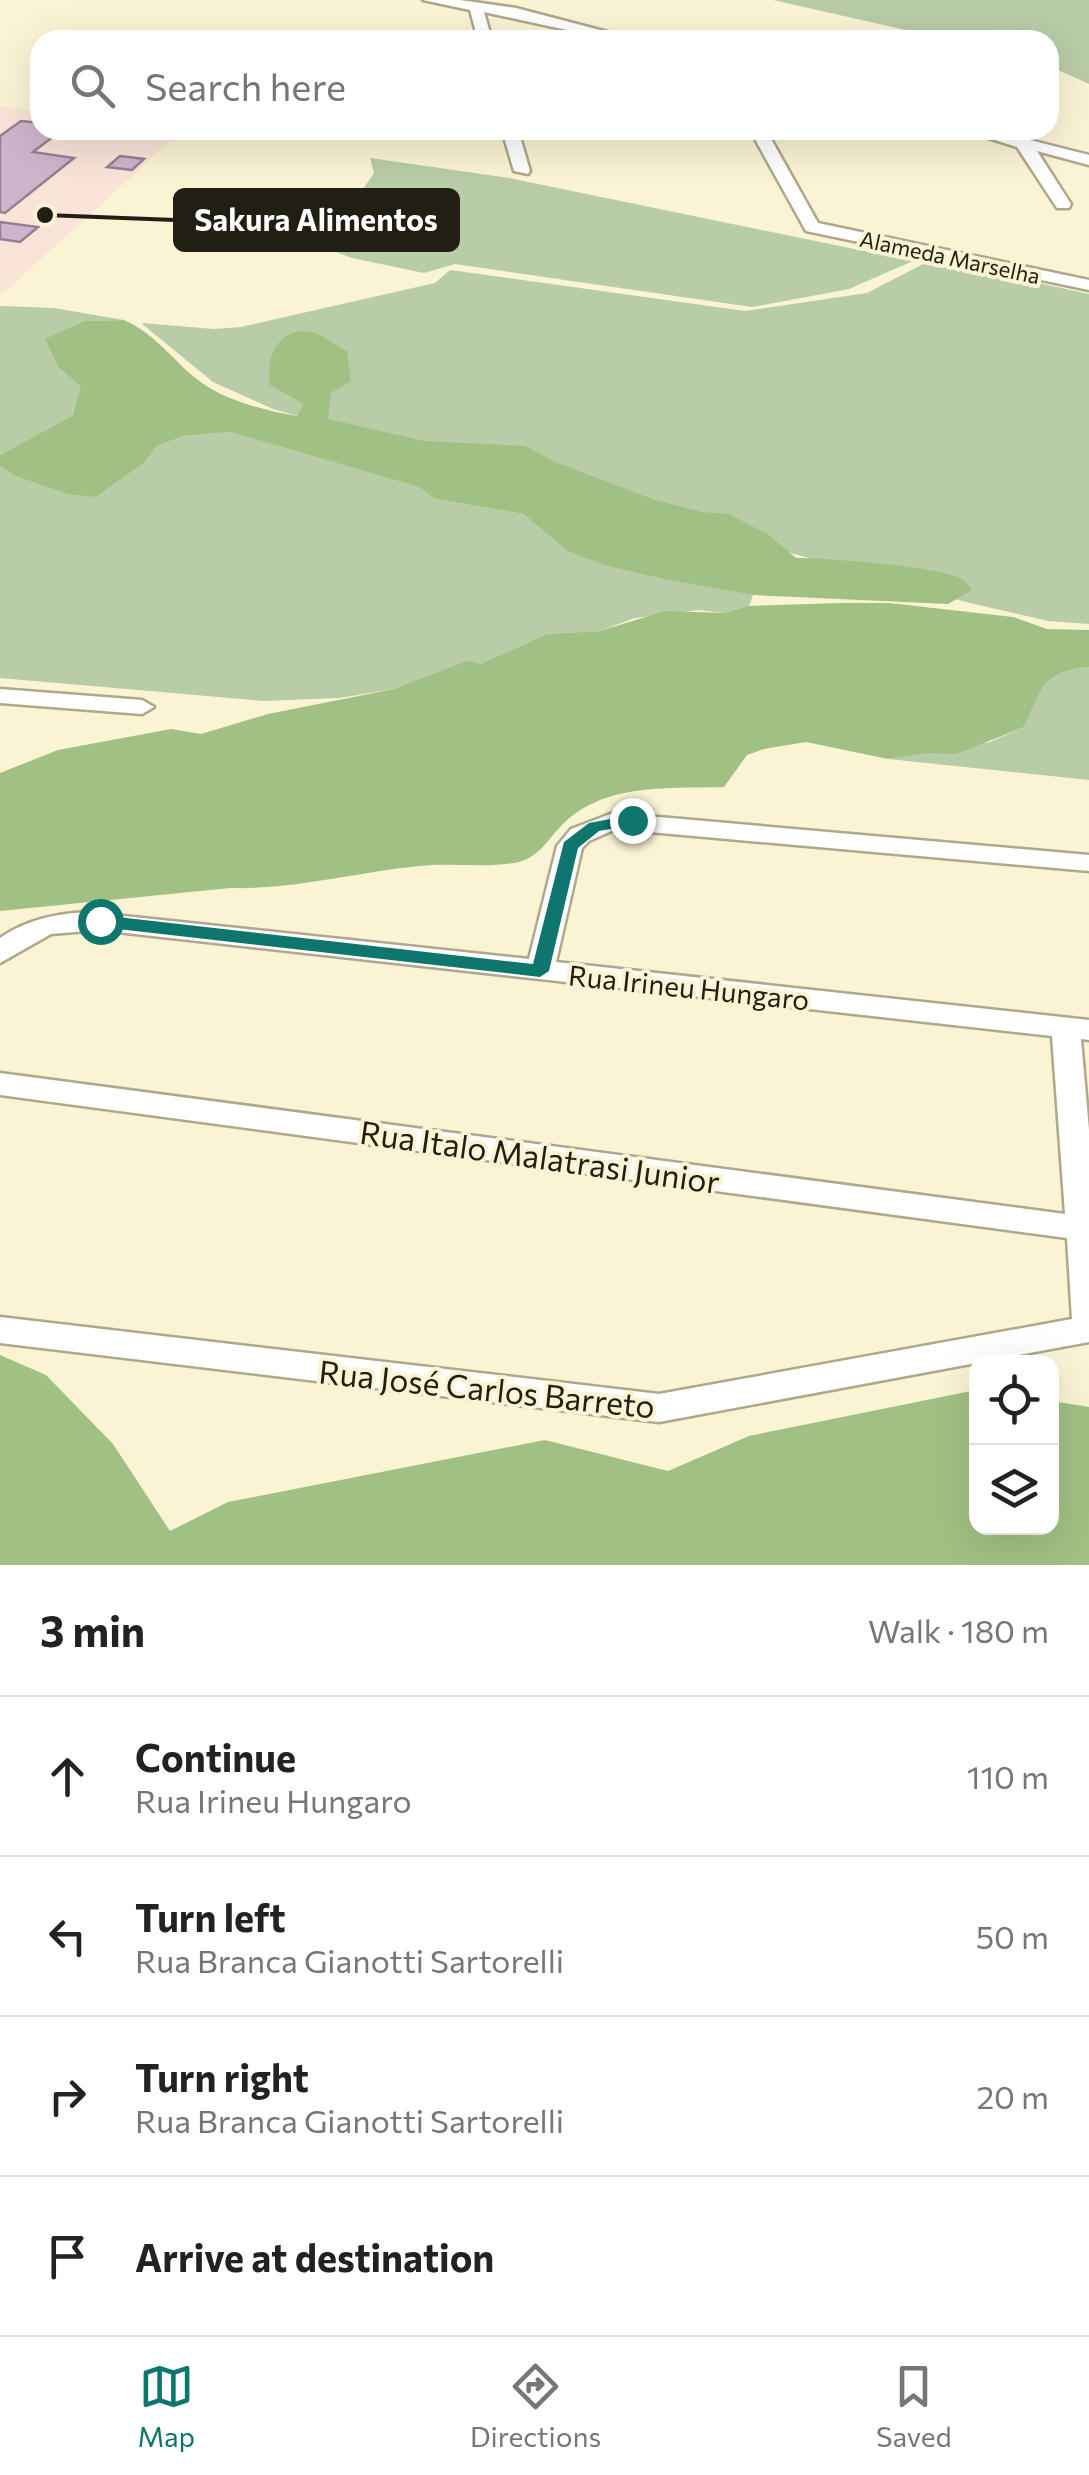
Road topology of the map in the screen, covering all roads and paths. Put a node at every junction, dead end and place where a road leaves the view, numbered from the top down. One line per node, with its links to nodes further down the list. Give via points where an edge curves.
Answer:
1 (430, 0): 2 (street)
2 (476, 6): 3 (street); 4 (street)
3 (482, 30)
4 (592, 30)
5 (513, 140): 10 (street)
6 (764, 140): 12 (street, Alameda Marselha, via 812,226)
7 (1011, 140): 8 (street)
8 (1023, 143): 9 (street); 11 (street)
9 (1089, 160)
10 (522, 171)
11 (1063, 204)
12 (1089, 285)
13 (0, 696): 14 (street)
14 (142, 707)
15 (1089, 863): 17 (street, via 612,822 594,826 570,846)
16 (0, 954): 17 (street, Rua Irineu Hungaro, via 49,925 100,921)
17 (540, 971): 18 (street, Rua Irineu Hungaro)
18 (1078, 1028): 20 (street)
19 (0, 1084): 20 (street, Rua Italo Malatrasi Junior)
20 (1079, 1228): 21 (street)
21 (1089, 1325): 22 (street, Rua José Carlos Barreto, via 659,1408)
22 (0, 1330)

